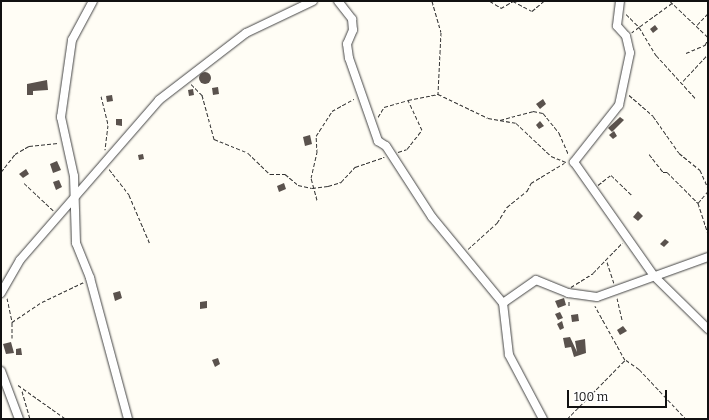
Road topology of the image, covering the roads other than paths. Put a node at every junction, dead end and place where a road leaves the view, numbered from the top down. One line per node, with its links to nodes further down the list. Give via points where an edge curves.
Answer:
1 (93, 1): 5 (street, via 76,31 67,65 61,117 74,176)
2 (313, 1): 5 (street, via 258,26 192,72 140,120)
3 (338, 1): 9 (street, via 353,24 348,48 372,128 432,217)
4 (619, 4): 7 (street, via 617,26 626,36 630,53 621,92 614,113 574,162 591,190)
5 (73, 198): 8 (street, via 15,267); 13 (street, via 76,243 91,282)
6 (708, 257): 7 (street)
7 (654, 276): 9 (street, via 597,297 568,293 539,279); 10 (street)
8 (2, 291)
9 (503, 303): 14 (street, via 509,355)
10 (708, 329)
11 (1, 371): 12 (street)
12 (20, 419)
13 (128, 419)
14 (543, 419)

